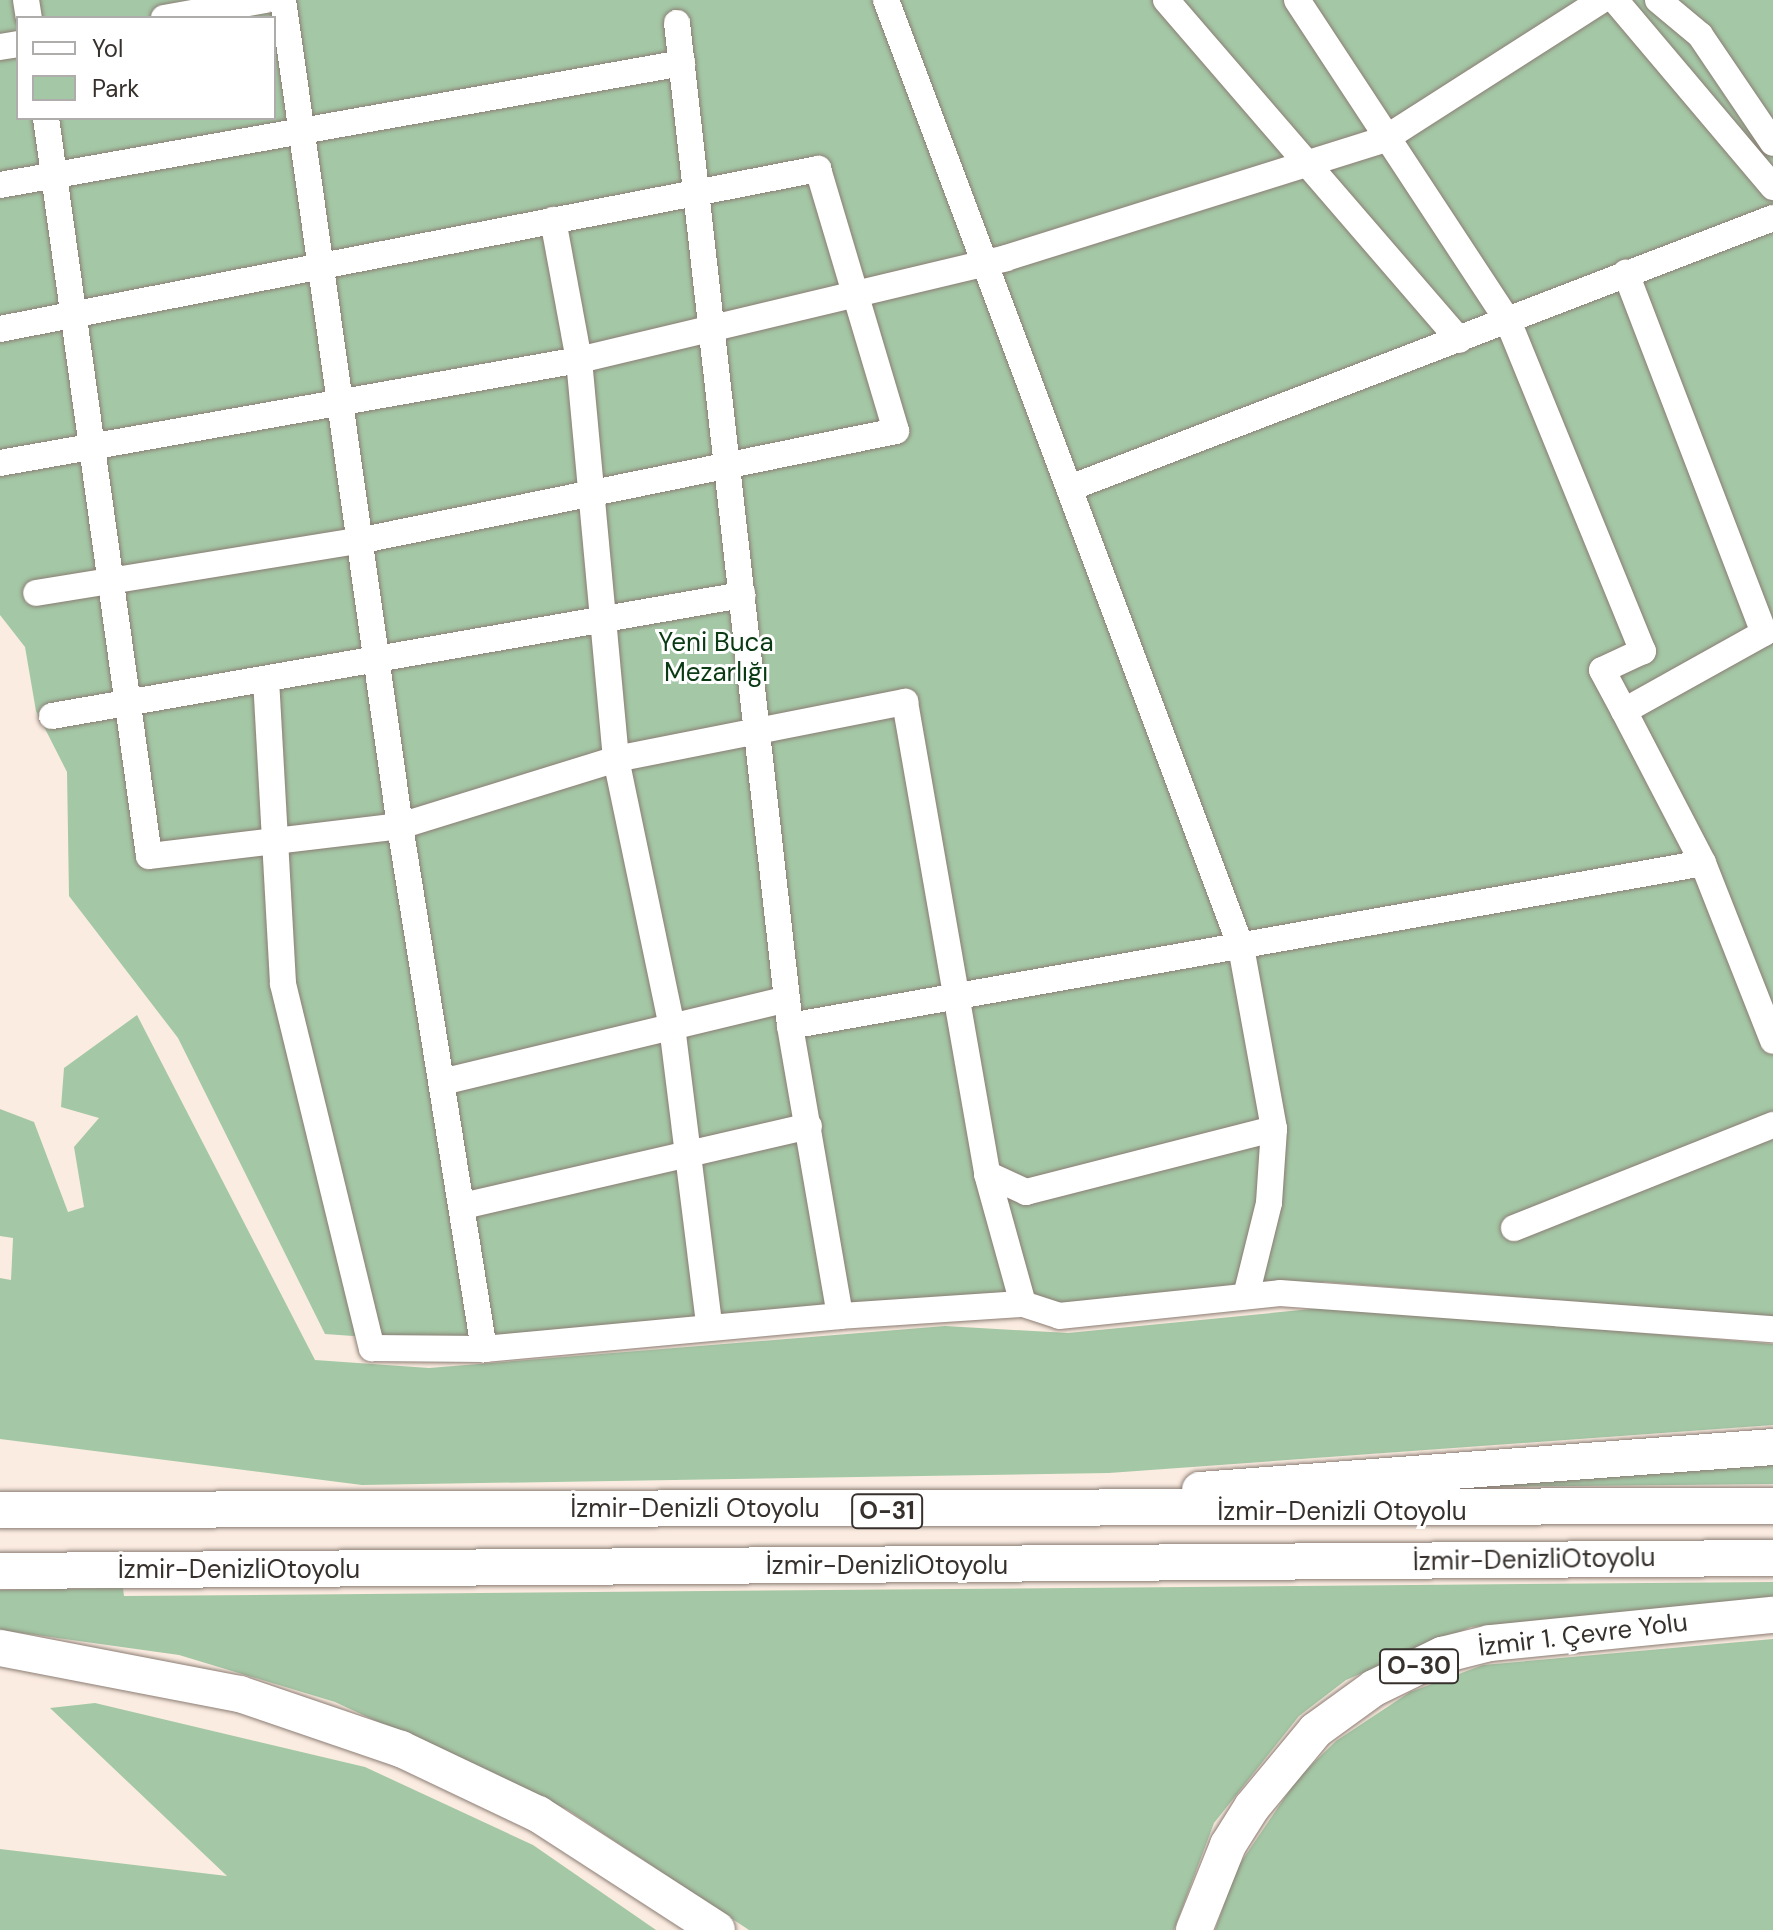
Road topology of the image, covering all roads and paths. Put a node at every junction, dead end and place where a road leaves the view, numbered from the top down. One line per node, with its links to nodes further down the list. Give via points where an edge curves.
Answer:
1 (265, 0): 9 (lane)
2 (283, 0): 13 (lane)
3 (886, 0): 23 (lane)
4 (1166, 0): 16 (lane)
5 (1297, 0): 14 (lane)
6 (1602, 0): 14 (lane)
7 (1615, 0): 19 (lane)
8 (1658, 0): 15 (lane, via 1700,35)
9 (175, 16)
10 (677, 23): 11 (lane)
11 (682, 63): 13 (lane); 20 (lane)
12 (46, 120): 17 (lane)
13 (303, 135): 17 (lane); 24 (lane)
14 (1383, 140): 16 (lane); 28 (lane)
15 (1773, 143)
16 (1306, 164): 23 (lane); 31 (lane)
17 (55, 176): 18 (lane); 27 (lane)
18 (0, 185)
19 (1773, 187)
20 (696, 192): 22 (lane); 26 (lane, via 818,169); 30 (lane)
21 (1773, 218): 25 (lane)
22 (553, 220): 24 (lane); 32 (lane)
23 (985, 264): 26 (lane); 37 (lane)
24 (322, 266): 27 (lane); 33 (lane)
25 (1626, 273): 28 (lane); 47 (lane, via 1764,633)
26 (853, 297): 30 (lane); 36 (lane, via 896,431)
27 (75, 314): 29 (lane); 34 (lane)
28 (1508, 321): 31 (lane); 47 (lane, via 1643,651 1602,670)
29 (0, 329)
30 (712, 332): 32 (lane); 36 (lane)
31 (1459, 340): 37 (lane)
32 (579, 360): 33 (lane); 38 (lane)
33 (343, 403): 34 (lane); 39 (lane)
34 (94, 449): 35 (lane); 40 (lane)
35 (0, 463)
36 (727, 466): 38 (lane); 42 (lane)
37 (1070, 488): 54 (lane)
38 (595, 493): 39 (lane); 43 (lane)
39 (363, 540): 40 (lane); 44 (lane)
40 (114, 580): 41 (lane); 46 (lane)
41 (36, 593)
42 (742, 595): 43 (lane); 49 (lane)
43 (609, 620): 44 (lane); 50 (lane)
44 (381, 659): 45 (lane); 51 (lane)
45 (266, 679): 46 (lane); 52 (lane)
46 (133, 702): 48 (lane); 52 (lane, via 149,856)
47 (1624, 711): 53 (lane)
48 (52, 716)
49 (757, 731): 50 (lane); 55 (lane, via 905,702); 56 (lane)
50 (616, 759): 51 (lane); 57 (lane)
51 (400, 826): 52 (lane); 60 (lane)
52 (280, 840): 73 (lane, via 283,984 372,1348)
53 (1703, 863): 54 (lane); 59 (lane)
54 (1241, 947): 55 (lane); 63 (lane)
55 (960, 996): 58 (lane); 65 (lane)
56 (787, 999): 57 (lane); 58 (lane)
57 (672, 1026): 60 (lane); 64 (lane)
58 (790, 1026): 62 (lane)
59 (1773, 1041)
60 (442, 1082): 66 (lane)
61 (1773, 1125): 67 (lane)
62 (809, 1126): 64 (lane); 70 (lane)
63 (1274, 1129): 65 (lane, via 1026,1192); 68 (lane, via 1269,1203)
64 (685, 1155): 66 (lane); 71 (lane)
65 (987, 1174): 69 (lane)
66 (463, 1206): 73 (lane)
67 (1514, 1228)
68 (1246, 1296): 69 (lane, via 1059,1316); 72 (lane, via 1470,1301)
69 (1023, 1304): 70 (lane)
70 (840, 1316): 71 (lane)
71 (709, 1324): 73 (lane)
72 (1773, 1329)
73 (484, 1349)
74 (1773, 1447): 77 (highway, via 1183,1491 1068,1491)
75 (1773, 1506): 77 (highway, İzmir-Denizli Otoyolu / O-31)
76 (0, 1510): 77 (highway, İzmir-Denizli Otoyolu / O-31)
77 (915, 1511)
78 (1773, 1558): 79 (highway, İzmir-DenizliOtoyolu / O-31)
79 (0, 1571)
80 (1773, 1615): 83 (highway, İzmir 1. Çevre Yolu / O-30, via 1490,1643 1442,1655 1374,1688 1316,1730 1252,1807 1228,1845)
81 (0, 1648): 82 (highway, via 240,1694 401,1749 538,1814)
82 (717, 1930)
83 (1194, 1930)

